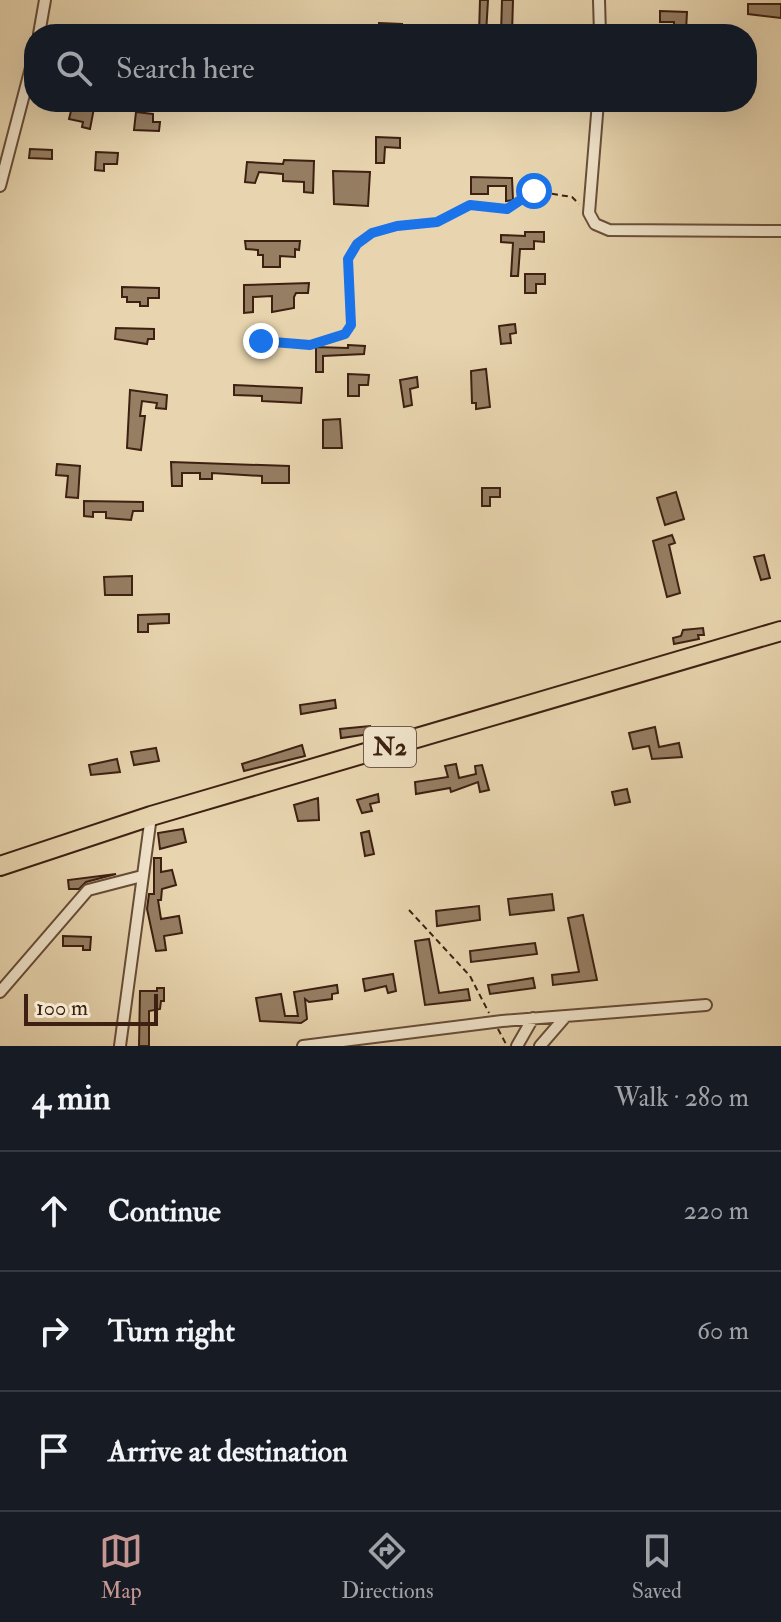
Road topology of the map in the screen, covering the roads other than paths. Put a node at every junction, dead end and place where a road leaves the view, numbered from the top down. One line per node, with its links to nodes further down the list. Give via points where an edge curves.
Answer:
1 (45, 0): 3 (street)
2 (599, 0): 4 (street)
3 (41, 24)
4 (600, 24)
5 (24, 94): 7 (street)
6 (597, 112): 8 (street, via 589,213 595,224 609,230)
7 (0, 186)
8 (781, 231)
9 (781, 631): 10 (highway, N2)
10 (151, 816): 11 (highway, N2); 12 (street)
11 (0, 866)
12 (142, 876): 13 (street, via 88,890); 17 (street)
13 (0, 992)
14 (706, 1005): 15 (street)
15 (566, 1016): 16 (street); 20 (street)
16 (533, 1018): 18 (street); 19 (street)
17 (120, 1046)
18 (303, 1046)
19 (517, 1046)
20 (540, 1046)

